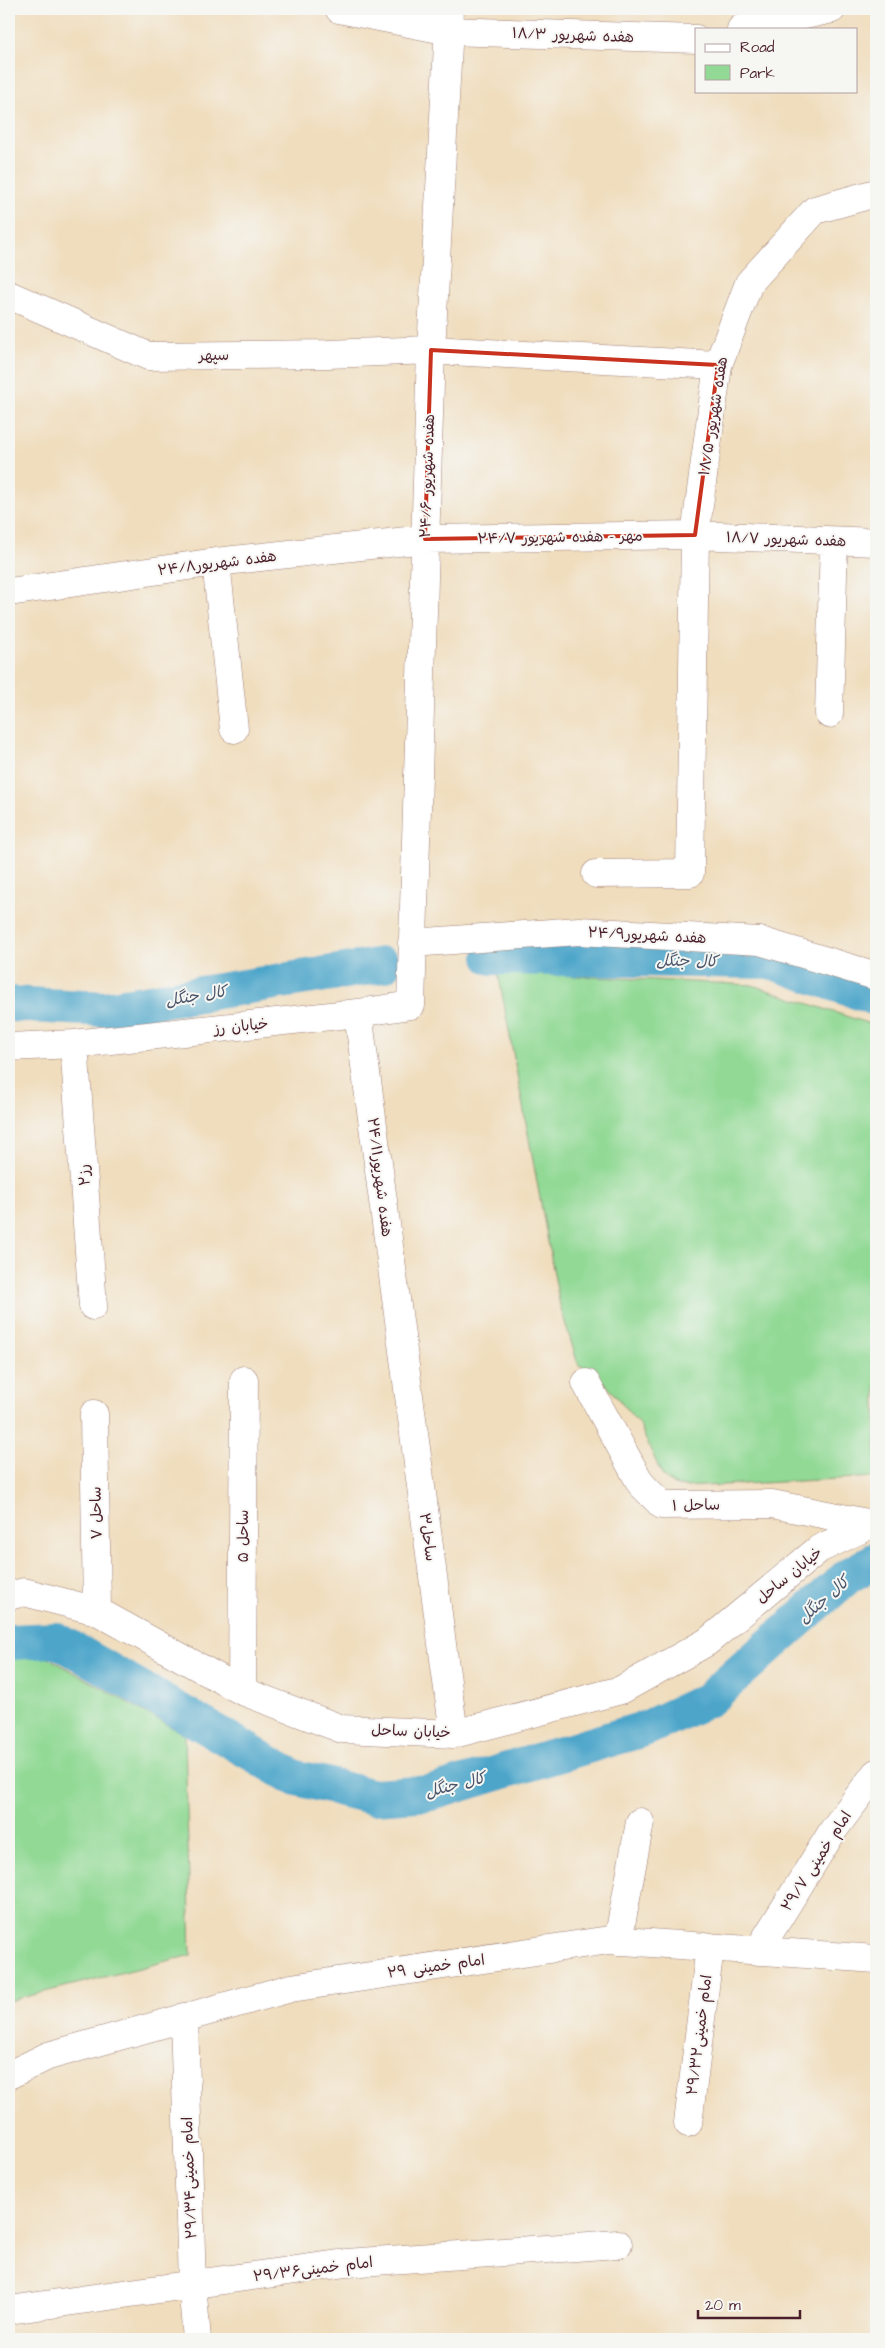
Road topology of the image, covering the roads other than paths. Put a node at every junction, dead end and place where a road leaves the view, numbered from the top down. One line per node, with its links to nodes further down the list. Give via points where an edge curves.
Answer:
1 (339, 9): 3 (street, هفده شهریور ۱۸/۳)
2 (832, 9): 4 (street)
3 (450, 20): 5 (street, هفده شهریور ۱۸/۳); 8 (street, هفده شهریور ۲۴/۶)
4 (746, 28)
5 (695, 38)
6 (876, 193): 9 (street, هفده شهریور ۱۸/۵, via 815,210 749,283)
7 (9, 295): 8 (street, سپهر, via 148,356)
8 (431, 350): 9 (street, سپهر); 11 (street, هفده شهریور ۲۴/۶)
9 (718, 365): 10 (street, هفده شهریور ۱۸/۵)
10 (695, 535): 11 (street, مهر - هفده شهریور ۲۴/۷); 12 (street, هفده شهریور ۱۸/۷); 18 (street, هفده شهریور ۱۸/۵, via 690,873)
11 (425, 539): 14 (street, هفده شهریور۲۴/۸); 19 (street, هفده شهریور ۲۴/۶)
12 (834, 541): 13 (street, هفده شهریور ۱۸/۷); 16 (street)
13 (876, 542)
14 (216, 562): 15 (street, هفده شهریور۲۴/۸); 17 (street)
15 (9, 592)
16 (829, 714)
17 (234, 729)
18 (596, 874)
19 (412, 943): 20 (street, هفده شهریور۲۴/۹, via 579,931 760,941); 21 (street, خیابان رز, via 411,1005)
20 (876, 976)
21 (358, 1013): 22 (street, خیابان رز); 25 (street, هفده شهریور۲۴/۱۱)
22 (74, 1044): 23 (street, خیابان رز); 24 (street, رز۲)
23 (9, 1047)
24 (93, 1306)
25 (401, 1341): 33 (street, ساحل۳)
26 (244, 1380): 32 (street, ساحل ۵)
27 (586, 1383): 29 (street, ساحل ۱, via 641,1484 662,1505 772,1504)
28 (94, 1414): 31 (street, ساحل ۷)
29 (874, 1523): 33 (street, خیابان ساحل, via 819,1549 707,1642 621,1690)
30 (9, 1596): 31 (street, خیابان ساحل, via 24,1592)
31 (97, 1611): 32 (street, خیابان ساحل)
32 (242, 1692): 33 (street, خیابان ساحل, via 342,1729)
33 (454, 1734)
34 (876, 1773): 38 (street, امام خمینی ۲۹/۷, via 834,1829)
35 (640, 1822): 36 (street)
36 (618, 1941): 37 (street, امام خمینی ۲۹); 40 (street, امام خمینی ۲۹, via 291,1988)
37 (710, 1947): 38 (street, امام خمینی ۲۹); 42 (street, امام خمینی۲۹/۳۲)
38 (758, 1951): 39 (street, امام خمینی ۲۹)
39 (876, 1959)
40 (184, 2018): 41 (street, امام خمینی ۲۹, via 48,2056); 44 (street, امام خمینی۲۹/۳۴)
41 (9, 2075)
42 (688, 2123)
43 (618, 2244): 44 (street, امام خمینی۲۹/۳۶, via 346,2264)
44 (192, 2285): 45 (street, امام خمینی۲۹/۳۶); 46 (street, امام خمینی۲۹/۳۴)
45 (9, 2310)
46 (197, 2339)

